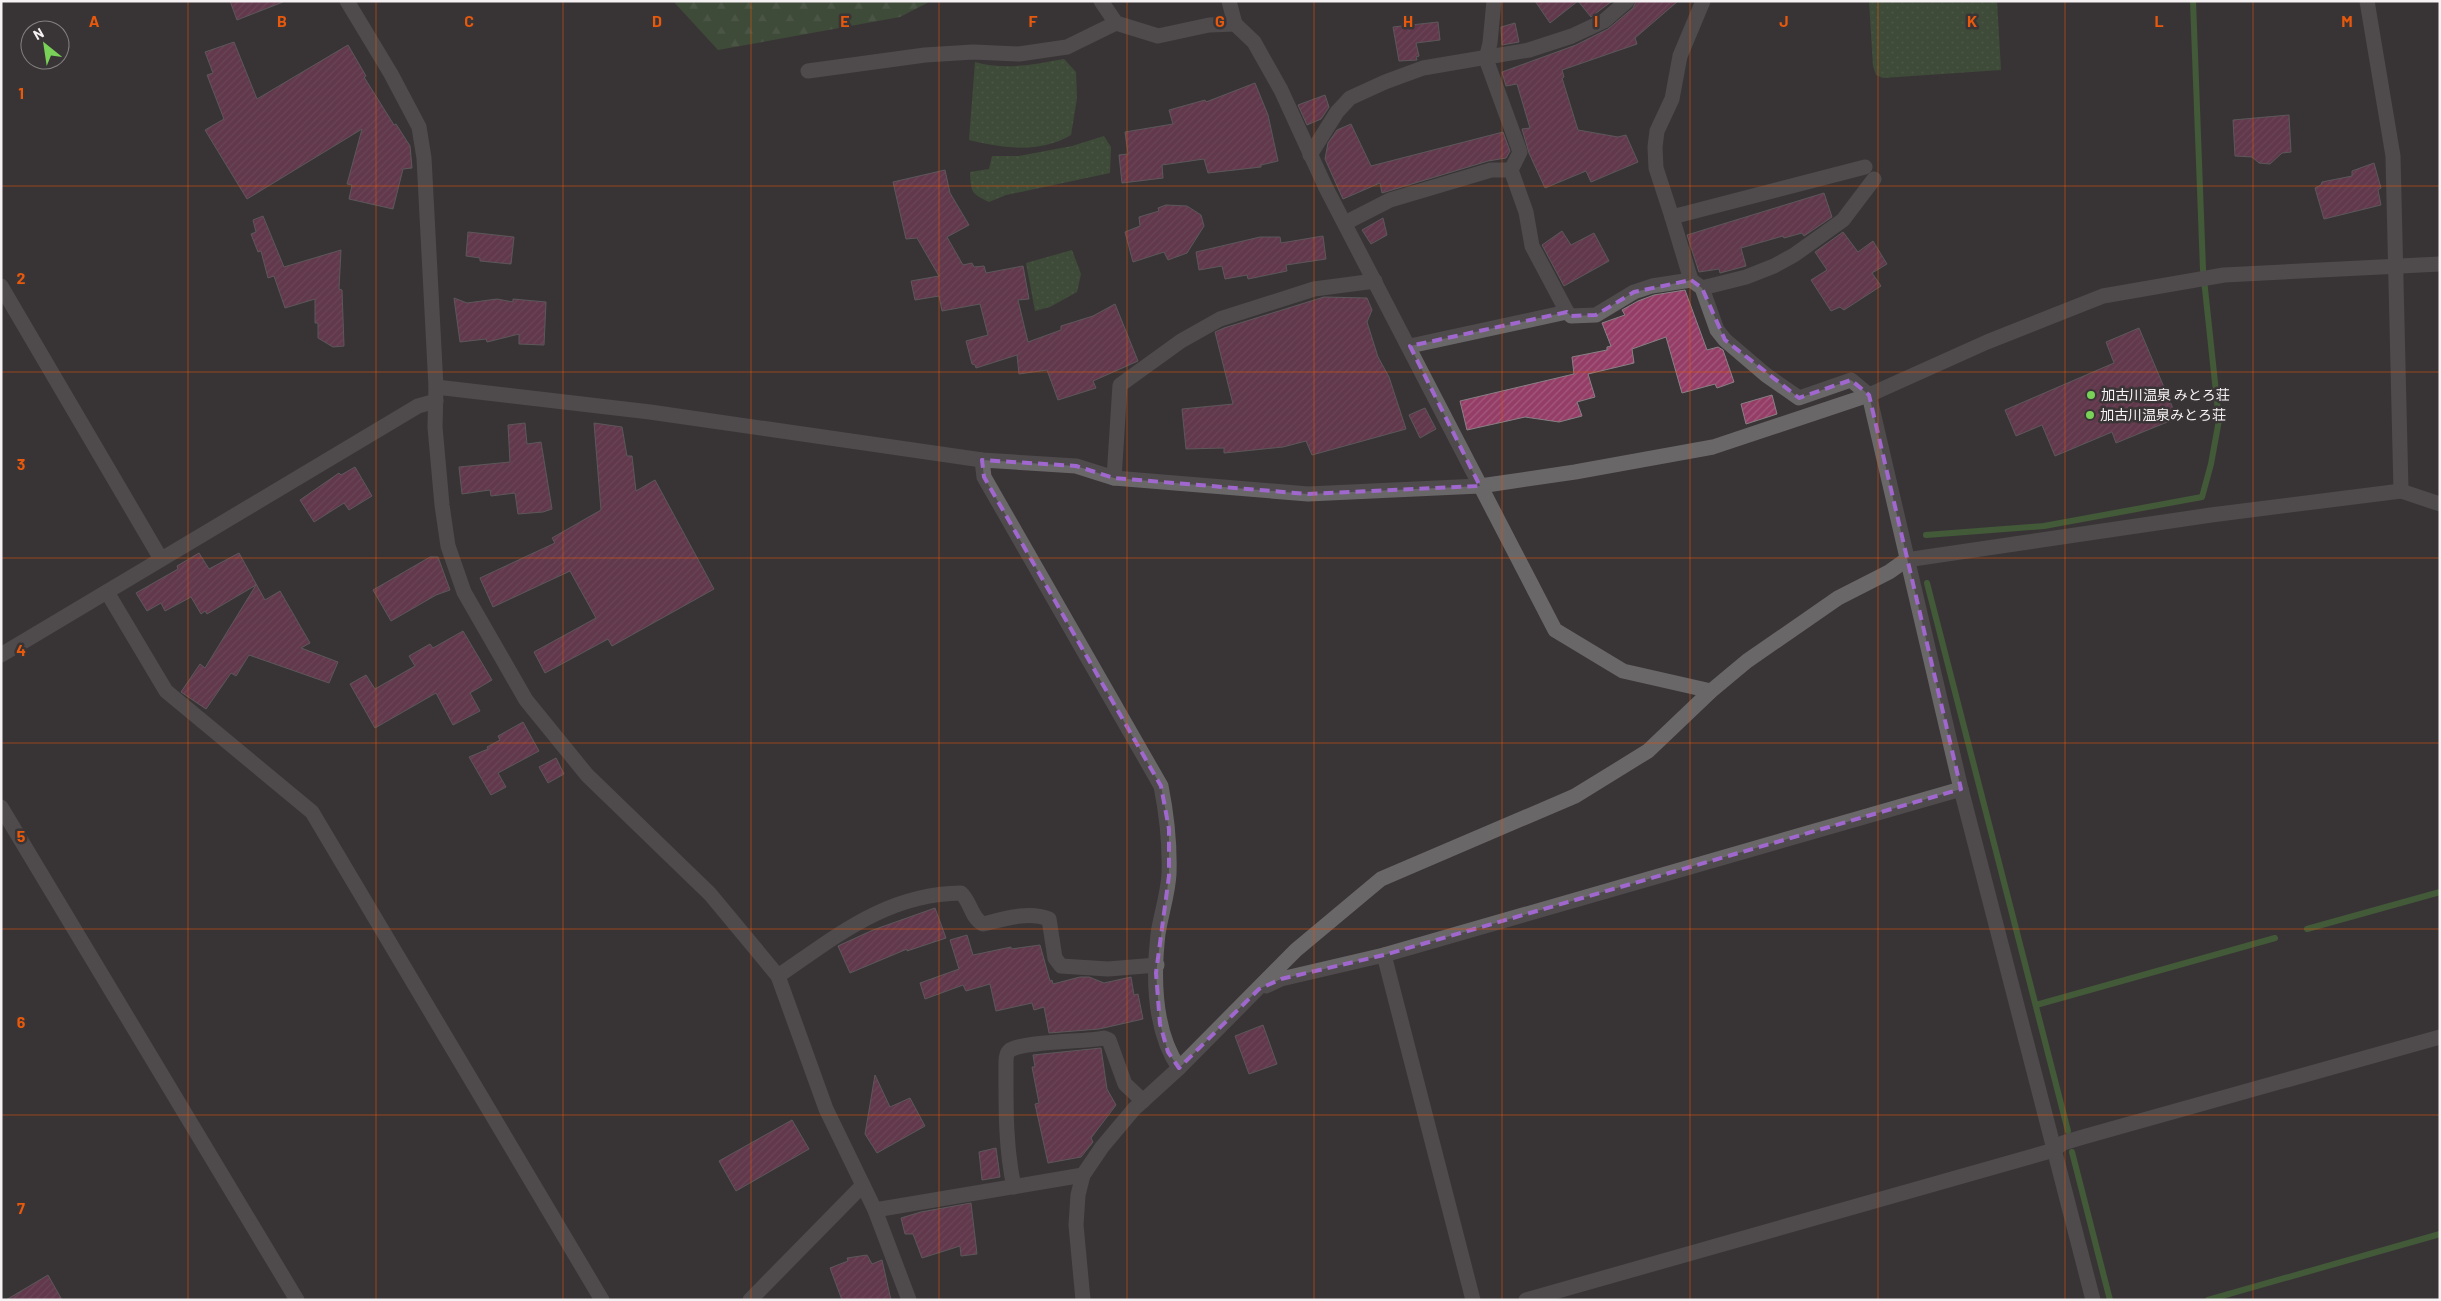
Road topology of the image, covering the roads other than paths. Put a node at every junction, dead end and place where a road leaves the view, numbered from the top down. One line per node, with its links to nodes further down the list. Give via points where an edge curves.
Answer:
1 (347, 1): 23 (street, via 419,127 424,158)
2 (1100, 1): 8 (street)
3 (1229, 1): 9 (street)
4 (1494, 1): 10 (street)
5 (1626, 1): 10 (street, via 1604,21 1572,36)
6 (1703, 1): 14 (street, via 1680,56 1672,99 1657,131 1656,168)
7 (2368, 1): 17 (street, via 2392,156)
8 (1116, 23): 9 (street, via 1158,36 1209,25); 11 (street, via 1067,47 1018,54 925,55)
9 (1235, 24): 12 (street, via 1254,42 1281,90)
10 (1486, 59): 12 (street, via 1423,68 1350,98 1337,112); 13 (street, via 1520,152)
11 (808, 71)
12 (1310, 155): 15 (street)
13 (1511, 170): 15 (street, via 1492,170 1390,200); 21 (street, via 1526,212 1532,246)
14 (1672, 217): 19 (street); 19 (street, via 1869,173 1843,220 1794,255 1746,277)
15 (1344, 223): 18 (street)
16 (2440, 264): 17 (street)
17 (2395, 268): 24 (street, via 2224,275 2103,296 1987,342); 28 (street)
18 (1375, 281): 22 (street); 26 (street, via 1314,289 1220,319 1181,341 1120,385)
19 (1696, 284): 21 (street, via 1652,286 1634,292 1596,315 1571,316); 24 (street, via 1725,340 1799,398 1851,380)
20 (1, 286): 30 (street)
21 (1567, 312): 22 (street)
22 (1410, 346): 27 (street)
23 (436, 394): 25 (street, via 650,412); 30 (street); 39 (street, via 436,437 448,546 464,592 526,700 587,775 710,894)
24 (1869, 395): 27 (street, via 1713,447); 31 (street)
25 (982, 460): 26 (street, via 1076,466); 38 (street, via 984,477 1161,786 1169,829 1169,876 1158,934)
26 (1114, 478): 27 (street, via 1308,494)
27 (1480, 486): 34 (street, via 1555,630 1623,671)
28 (2401, 491): 29 (street); 31 (street)
29 (2440, 504)
30 (161, 559): 32 (street)
31 (1906, 560): 34 (street, via 1838,598 1747,661); 35 (street)
32 (107, 592): 33 (street); 50 (street, via 166,691 312,812)
33 (1, 655)
34 (1711, 691): 40 (street, via 1648,751 1575,796 1381,879 1296,950)
35 (1962, 789): 37 (street); 44 (street)
36 (1, 807): 49 (street)
37 (1384, 955): 40 (street, via 1281,980); 54 (street)
38 (1157, 965): 39 (street, via 1108,969 1061,966 1055,958 1049,919 1038,915 1017,916 983,924 978,922 962,893 945,893 903,902 873,913); 42 (street, via 1160,1024 1168,1052)
39 (778, 976): 46 (street, via 826,1110)
40 (1259, 989): 42 (street)
41 (2440, 1037): 44 (street, via 2083,1137 2063,1143)
42 (1179, 1068): 43 (street)
43 (1143, 1101): 45 (street, via 1102,1147); 47 (street, via 1125,1084 1109,1040 1104,1038 1010,1050 1007,1055 1006,1115)
44 (2054, 1150): 55 (street); 56 (street)
45 (1083, 1175): 47 (street); 53 (street, via 1076,1225)
46 (863, 1185): 48 (street); 51 (street)
47 (1014, 1187): 48 (street)
48 (875, 1210): 52 (street)
49 (297, 1300)
50 (602, 1300)
51 (750, 1300)
52 (909, 1300)
53 (1083, 1300)
54 (1473, 1300)
55 (1526, 1300)
56 (2093, 1300)

